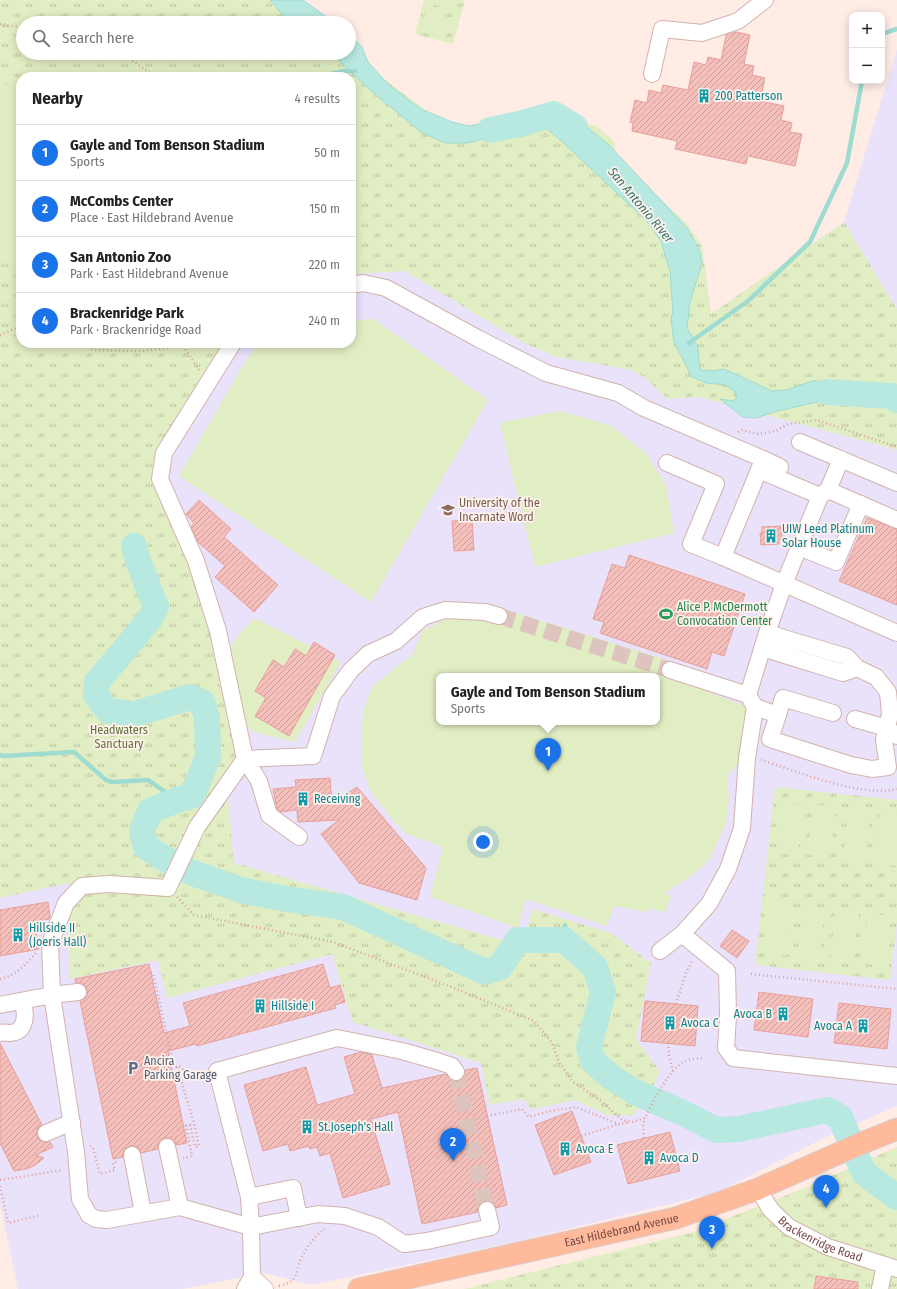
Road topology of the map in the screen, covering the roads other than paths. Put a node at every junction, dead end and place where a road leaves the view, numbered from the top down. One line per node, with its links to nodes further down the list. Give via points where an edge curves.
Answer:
1 (765, 0): 2 (street, via 738,21 702,33 662,28)
2 (652, 74)
3 (356, 284): 8 (street, via 363,283 386,288 546,373 618,393)
4 (229, 348): 28 (street, via 164,453 160,479 196,561 218,631)
5 (800, 442): 6 (street)
6 (841, 459): 10 (street); 11 (street)
7 (667, 463): 15 (street, via 716,484 691,544)
8 (761, 465): 9 (street); 11 (street); 15 (street)
9 (780, 467)
10 (897, 483)
11 (824, 493): 12 (street); 14 (street)
12 (861, 504): 13 (street); 14 (street, via 836,562)
13 (897, 520)
14 (799, 547): 16 (street)
15 (723, 557): 16 (street)
16 (784, 584): 18 (street); 19 (street)
17 (499, 616): 28 (street, via 485,612 445,610 423,617 396,640 368,654 351,670 332,696 313,756)
18 (767, 632): 20 (street); 21 (street, via 847,657)
19 (897, 633)
20 (762, 648): 21 (street, via 843,673); 23 (street)
21 (857, 668): 27 (street, via 876,677 888,692)
22 (670, 670): 23 (street)
23 (752, 701): 25 (street); 30 (street, via 742,828 728,869 709,904)
24 (833, 713): 25 (street, via 783,698)
25 (778, 715): 27 (street, via 770,739 872,769 888,767 884,740)
26 (855, 719): 27 (street)
27 (892, 732)
28 (246, 759): 29 (street, via 259,781 270,815); 33 (street, via 197,827 168,888 109,884 82,886 66,903 50,944)
29 (299, 837)
30 (682, 934): 31 (street); 38 (street, via 727,971 726,1048 733,1058)
31 (660, 951)
32 (78, 992): 33 (street)
33 (52, 995): 34 (street); 39 (street)
34 (23, 1001): 35 (street); 36 (street, via 24,1023 19,1030 10,1033)
35 (0, 1005)
36 (0, 1032)
37 (456, 1072): 45 (street, via 452,1066 402,1051 337,1038 217,1072)
38 (897, 1076)
39 (72, 1122): 41 (street); 48 (street, via 80,1199 89,1215 107,1220)
40 (897, 1129): 44 (main road, East Hildebrand Avenue)
41 (46, 1133)
42 (169, 1154): 46 (street)
43 (133, 1161): 48 (street)
44 (758, 1189): 51 (street, Brackenridge Road, via 771,1210 790,1228 828,1247); 54 (main road, East Hildebrand Avenue, via 676,1218)
45 (249, 1197): 49 (street, via 293,1188); 50 (street)
46 (180, 1207): 48 (street); 50 (street)
47 (487, 1210): 49 (street, via 491,1227 404,1244 378,1227 345,1216 318,1214)
48 (143, 1213)
49 (299, 1218): 50 (street)
50 (251, 1227): 52 (street)
51 (891, 1267): 55 (street)
52 (249, 1283): 53 (street)
53 (269, 1288)
54 (359, 1289)
55 (880, 1289)

